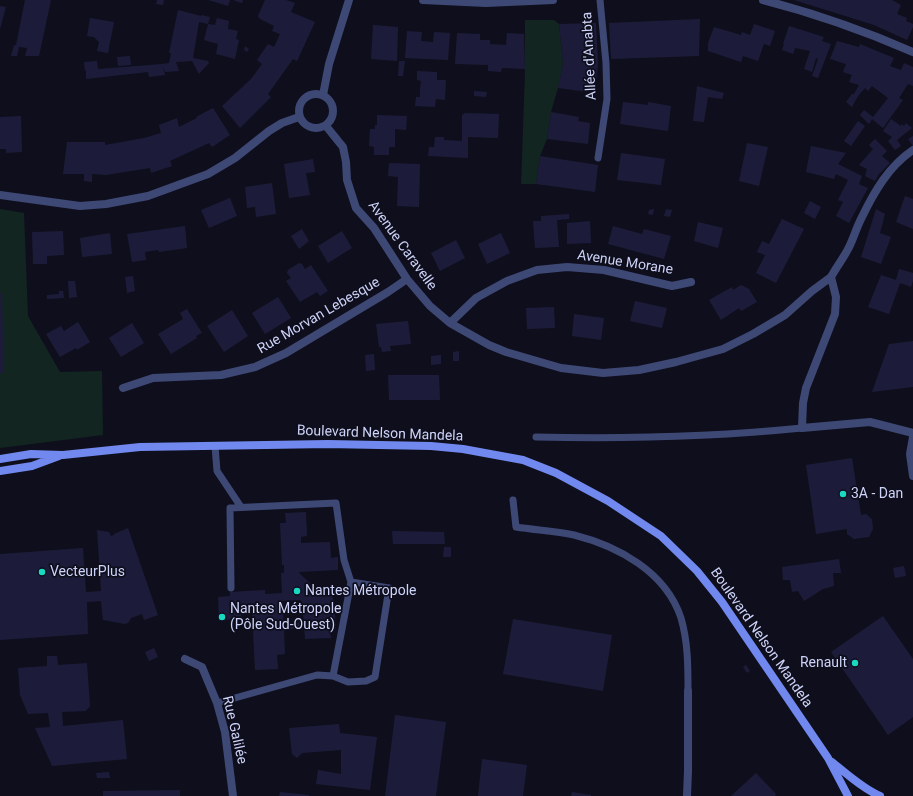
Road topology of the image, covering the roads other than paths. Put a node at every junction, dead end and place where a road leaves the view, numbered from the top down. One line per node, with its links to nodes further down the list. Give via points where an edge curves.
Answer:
1 (349, 0): 7 (street)
2 (423, 0): 3 (street, via 486,3)
3 (553, 0)
4 (600, 0): 11 (lane, Allée d'Anabta, via 607,99)
5 (763, 0): 6 (street, via 859,30)
6 (913, 52)
7 (323, 95): 8 (street, via 313,94 304,98 299,106); 9 (street, via 332,103 334,109 331,121)
8 (299, 117): 9 (street, via 310,128); 12 (street, via 269,131 235,158 208,174 148,196 80,206)
9 (326, 126): 14 (street, Avenue Caravelle, via 342,147 347,180 356,208 374,228)
10 (913, 150): 13 (street, via 888,172 861,218 848,251)
11 (598, 158)
12 (0, 195)
13 (831, 277): 16 (street, Avenue Caravelle, via 785,315 753,334 723,348 639,370 603,373 561,368 506,352); 18 (street, via 836,297 835,314 806,388)
14 (407, 279): 16 (street, Avenue Caravelle, via 430,306); 17 (street, Rue Morvan Lebesque, via 286,353 256,367 221,375 153,378)
15 (691, 282): 16 (street, Avenue Morane, via 672,286 596,269 567,267 537,270 507,281 476,298)
16 (450, 323)
17 (123, 388)
18 (802, 428): 19 (street, via 870,422); 20 (lane, via 666,438)
19 (913, 433)
20 (536, 437)
21 (913, 437): 26 (street, via 910,454)
22 (215, 446): 23 (street, Boulevard Nelson Mandela, via 140,447); 28 (lane, via 217,471); 35 (street, Boulevard Nelson Mandela, via 430,446 523,460 556,473 608,501 661,536 697,571 722,602)
23 (63, 454): 24 (street, Boulevard Nelson Mandela, via 31,454); 25 (street, Boulevard Nelson Mandela, via 32,466)
24 (0, 459)
25 (0, 471)
26 (913, 476)
27 (513, 500): 33 (lane, via 516,527 573,535 607,546 635,560 655,577 673,600 680,618 688,651)
28 (240, 507): 29 (lane, via 336,503 344,560); 30 (lane, via 230,508)
29 (351, 582): 32 (lane); 32 (lane, via 389,588 376,677 366,681 348,682)
30 (231, 588)
31 (184, 659): 34 (street, Rue Galilée, via 202,667)
32 (333, 676): 34 (lane, via 317,675)
33 (688, 691): 37 (street)
34 (217, 702): 36 (street, Rue Galilée, via 225,732)
35 (828, 758): 38 (street, Boulevard Nelson Mandela); 39 (street, Boulevard Nelson Mandela, via 854,780)
36 (234, 796)
37 (687, 796)
38 (848, 796)
39 (880, 796)

